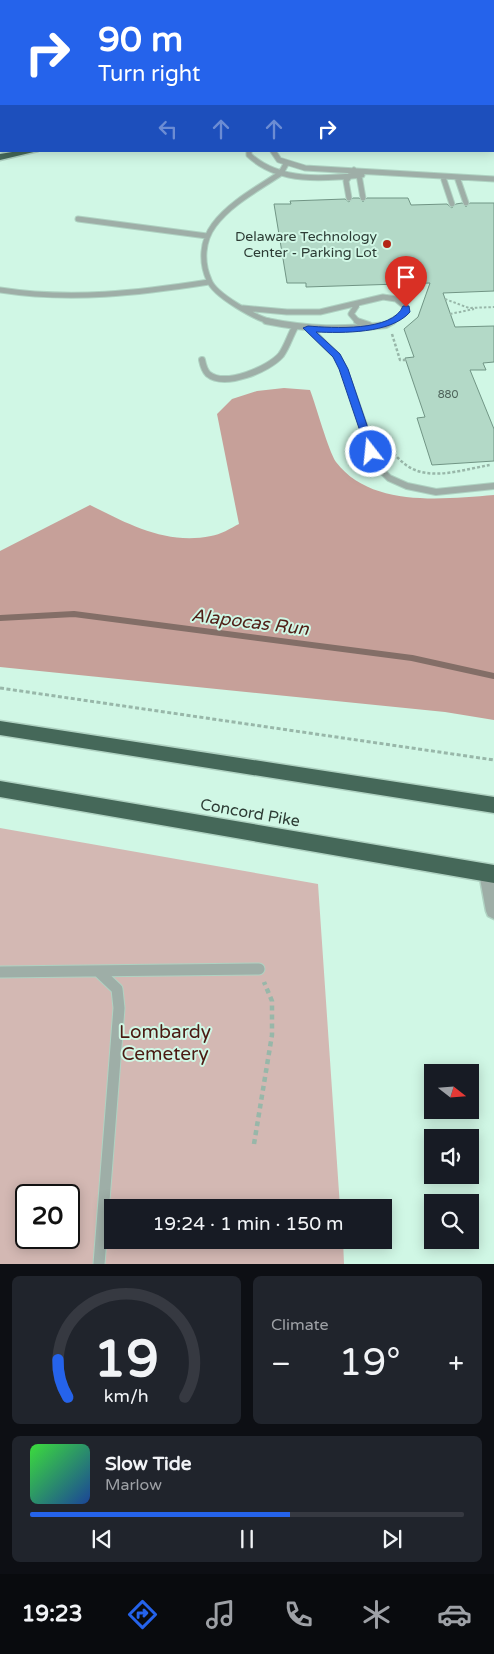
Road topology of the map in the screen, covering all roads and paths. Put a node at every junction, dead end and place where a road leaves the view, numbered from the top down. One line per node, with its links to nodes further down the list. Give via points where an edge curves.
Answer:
1 (28, 152): 4 (highway)
2 (249, 152): 7 (lane, via 256,164)
3 (273, 152): 5 (lane, via 276,158)
4 (0, 157)
5 (286, 164): 6 (lane); 7 (lane)
6 (354, 170): 8 (lane); 9 (lane); 10 (lane)
7 (281, 173): 10 (lane, via 307,177); 19 (lane, via 224,214)
8 (372, 173): 9 (lane); 11 (lane)
9 (358, 175): 10 (lane); 15 (lane)
10 (349, 176): 14 (lane, via 346,181)
11 (443, 177): 12 (lane); 17 (lane)
12 (457, 178): 13 (lane); 16 (lane)
13 (494, 179)
14 (349, 198)
15 (363, 198)
16 (466, 203)
17 (452, 204)
18 (78, 220): 19 (lane)
19 (207, 236): 20 (lane, via 204,260)
20 (209, 282): 21 (lane, via 126,295 88,297 35,296); 24 (lane)
21 (0, 290)
22 (445, 299): 25 (path)
23 (357, 305): 24 (lane, via 303,313); 29 (lane, via 350,314 353,318); 29 (lane, via 380,297 397,299 406,307 406,312 394,322)
24 (243, 308): 28 (lane, via 258,319)
25 (478, 308): 26 (path); 27 (path)
26 (494, 308)
27 (450, 314)
28 (295, 326): 30 (lane); 32 (lane, via 279,358 250,374 214,378 207,374)
29 (376, 326): 30 (lane, via 336,330)
30 (308, 328): 34 (lane, via 337,356)
31 (392, 331): 33 (path, via 400,360)
32 (202, 360)
33 (406, 360)
34 (370, 442): 35 (path, via 392,449 409,467 418,470 438,472); 36 (lane, via 373,462 389,478 407,486 436,492)
35 (490, 465)
36 (494, 486)
37 (0, 688): 39 (path)
38 (0, 728): 41 (highway)
39 (494, 760)
40 (0, 789): 42 (highway, Concord Pike)
41 (494, 805)
42 (491, 874): 43 (street)
43 (494, 911)
44 (259, 969): 45 (lane); 47 (path, via 272,1001 272,1035)
45 (98, 971): 46 (lane); 48 (lane, via 117,989 119,1008)
46 (0, 972)
47 (254, 1144)
48 (99, 1264)

